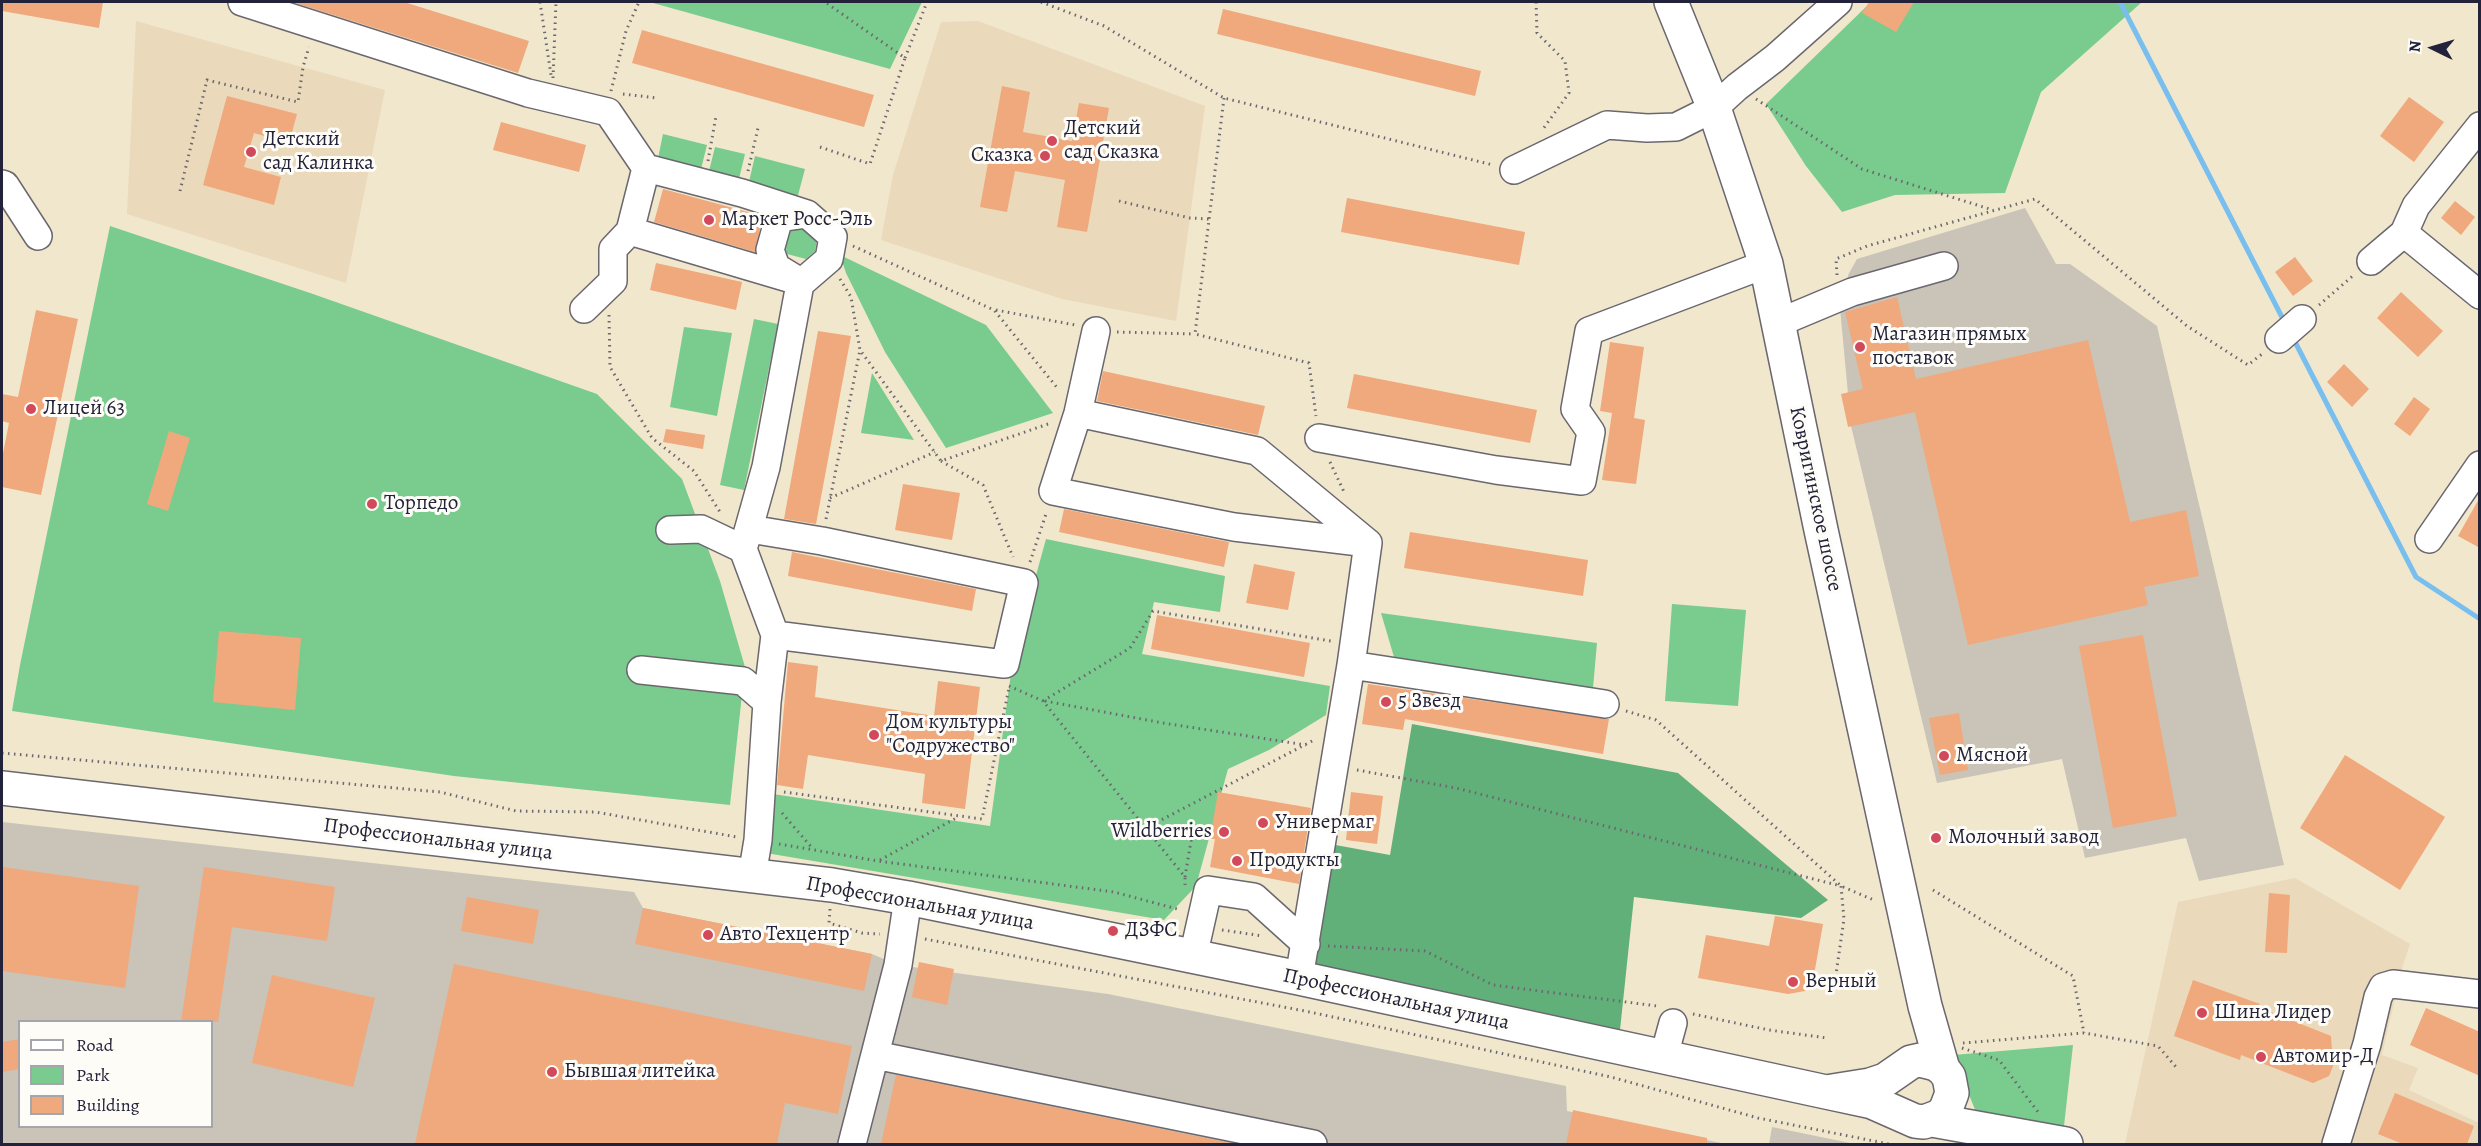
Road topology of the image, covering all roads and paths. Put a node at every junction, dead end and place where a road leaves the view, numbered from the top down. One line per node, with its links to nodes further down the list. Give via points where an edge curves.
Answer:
1 (242, 2): 11 (street)
2 (540, 2): 3 (path, via 552,78)
3 (556, 2)
4 (639, 2): 16 (path, via 626,31)
5 (825, 2): 12 (path)
6 (927, 2): 12 (path)
7 (1041, 2): 15 (path, via 1104,26)
8 (1536, 2): 20 (path, via 1537,33 1565,61 1569,93)
9 (1671, 2): 13 (main road, Ковригинское шоссе)
10 (1838, 2): 13 (street)
11 (316, 25): 16 (street, via 528,93); 26 (path, via 303,67 298,102 207,80)
12 (905, 57): 21 (path, via 870,164)
13 (1726, 97): 23 (street, via 1676,126 1607,125); 29 (path, via 1862,169); 37 (main road, Ковригинское шоссе)
14 (657, 98): 16 (path)
15 (1224, 98): 23 (path); 31 (path)
16 (609, 103): 22 (street)
17 (716, 116): 24 (path)
18 (2480, 126): 33 (street, via 2416,206)
19 (758, 128): 27 (path)
20 (1542, 132)
21 (820, 147)
22 (646, 168): 24 (street); 32 (street)
23 (1514, 170)
24 (704, 183): 27 (street)
25 (2, 184): 34 (street)
26 (180, 191)
27 (742, 193): 30 (street)
28 (1119, 201): 31 (path)
29 (1994, 210): 43 (path, via 1867,246 1836,260); 47 (path, via 2035,199 2187,326 2248,365)
30 (807, 214): 35 (street); 40 (street, via 779,218 770,250 776,267)
31 (1209, 219): 50 (path, via 1195,334 1309,363)
32 (630, 231): 39 (street, via 613,249); 40 (street)
33 (2404, 233): 36 (street); 41 (street)
34 (39, 236)
35 (831, 248): 40 (street); 48 (path, via 851,297); 49 (path, via 994,310)
36 (2371, 261): 44 (path)
37 (1766, 264): 45 (main road, Ковригинское шоссе); 50 (street, via 1589,331 1575,409 1591,432 1582,482)
38 (1944, 267): 43 (street)
39 (613, 280): 42 (street); 58 (path, via 609,296 610,367 652,438 694,471)
40 (802, 282): 58 (street, via 766,467)
41 (2480, 295)
42 (584, 309)
43 (1824, 310): 45 (street)
44 (2302, 320): 47 (street)
45 (1778, 323): 96 (main road, Ковригинское шоссе)
46 (1096, 331): 49 (street)
47 (2279, 339)
48 (860, 350): 51 (path); 55 (path)
49 (1078, 413): 52 (path); 54 (street); 61 (street, via 1257,451)
50 (1319, 438): 56 (path)
51 (935, 452): 52 (path); 55 (path)
52 (941, 461): 62 (path, via 983,485)
53 (2480, 465): 59 (street)
54 (1053, 491): 61 (street, via 1234,527); 62 (path)
55 (829, 498): 60 (path)
56 (1348, 501)
57 (670, 530): 58 (street, via 701,529)
58 (746, 539): 60 (street); 63 (street)
59 (2429, 539)
60 (822, 541): 62 (street)
61 (1368, 543): 64 (street)
62 (1023, 583): 66 (street)
63 (775, 635): 66 (street); 68 (street)
64 (1352, 655): 67 (path, via 1153,611 1130,648); 69 (street); 70 (street)
65 (641, 670): 68 (street, via 743,681)
66 (1006, 672): 67 (path); 75 (path, via 982,819)
67 (1043, 701): 71 (path); 76 (path)
68 (767, 702): 74 (street)
69 (1605, 704): 83 (path, via 1656,720)
70 (1341, 726): 71 (path); 72 (street)
71 (1306, 745): 76 (path)
72 (1335, 766): 83 (path, via 1456,788); 91 (street)
73 (2, 788): 81 (main road, Профессиональная улица)
74 (761, 789): 75 (path); 78 (path); 81 (street)
75 (960, 816): 79 (path)
76 (1146, 828): 82 (path)
77 (1192, 835): 82 (path)
78 (814, 850)
79 (878, 861)
80 (834, 870): 81 (main road, Профессиональная улица); 86 (main road, Профессиональная улица); 90 (path, via 829,922 862,933)
81 (752, 876)
82 (1185, 877): 84 (path)
83 (1842, 886): 88 (path); 93 (path, via 1844,919)
84 (1184, 888)
85 (1933, 891): 98 (path, via 2073,976)
86 (908, 898): 90 (street); 92 (main road, Профессиональная улица)
87 (1184, 900): 89 (path)
88 (1881, 903)
89 (1182, 911)
90 (902, 936): 99 (street); 111 (path, via 1310,1012 1611,1077 1758,1118)
91 (1306, 944): 92 (street, via 1254,897 1208,890); 94 (street)
92 (1192, 957): 94 (main road, Профессиональная улица)
93 (1836, 974)
94 (1299, 978): 100 (main road, Профессиональная улица)
95 (2480, 994): 112 (street, via 2393,984 2383,987)
96 (1925, 1006): 101 (main road, Ковригинское шоссе, via 1922,1048); 103 (main road, Ковригинское шоссе)
97 (1673, 1023): 100 (street)
98 (2084, 1033): 102 (path, via 2158,1046); 108 (path, via 1953,1045 1999,1060 2046,1122)
99 (875, 1055): 109 (street); 110 (street)
100 (1664, 1056): 104 (main road, Профессиональная улица)
101 (1904, 1067): 103 (main road, via 1928,1061); 104 (main road, Профессиональная улица, via 1870,1085); 105 (main road, via 1893,1080 1892,1097)
102 (2176, 1067)
103 (1948, 1081): 106 (main road, via 1946,1110); 107 (main road, Профессиональная улица, via 1962,1111)
104 (1826, 1092): 105 (main road, Профессиональная улица)
105 (1900, 1113): 106 (main road, Профессиональная улица, via 1915,1121)
106 (1932, 1120): 107 (main road, Профессиональная улица)
107 (1992, 1129): 108 (main road, Профессиональная улица)
108 (2055, 1143)
109 (852, 1144)
110 (1313, 1144)
111 (1889, 1144)
112 (2336, 1144)

